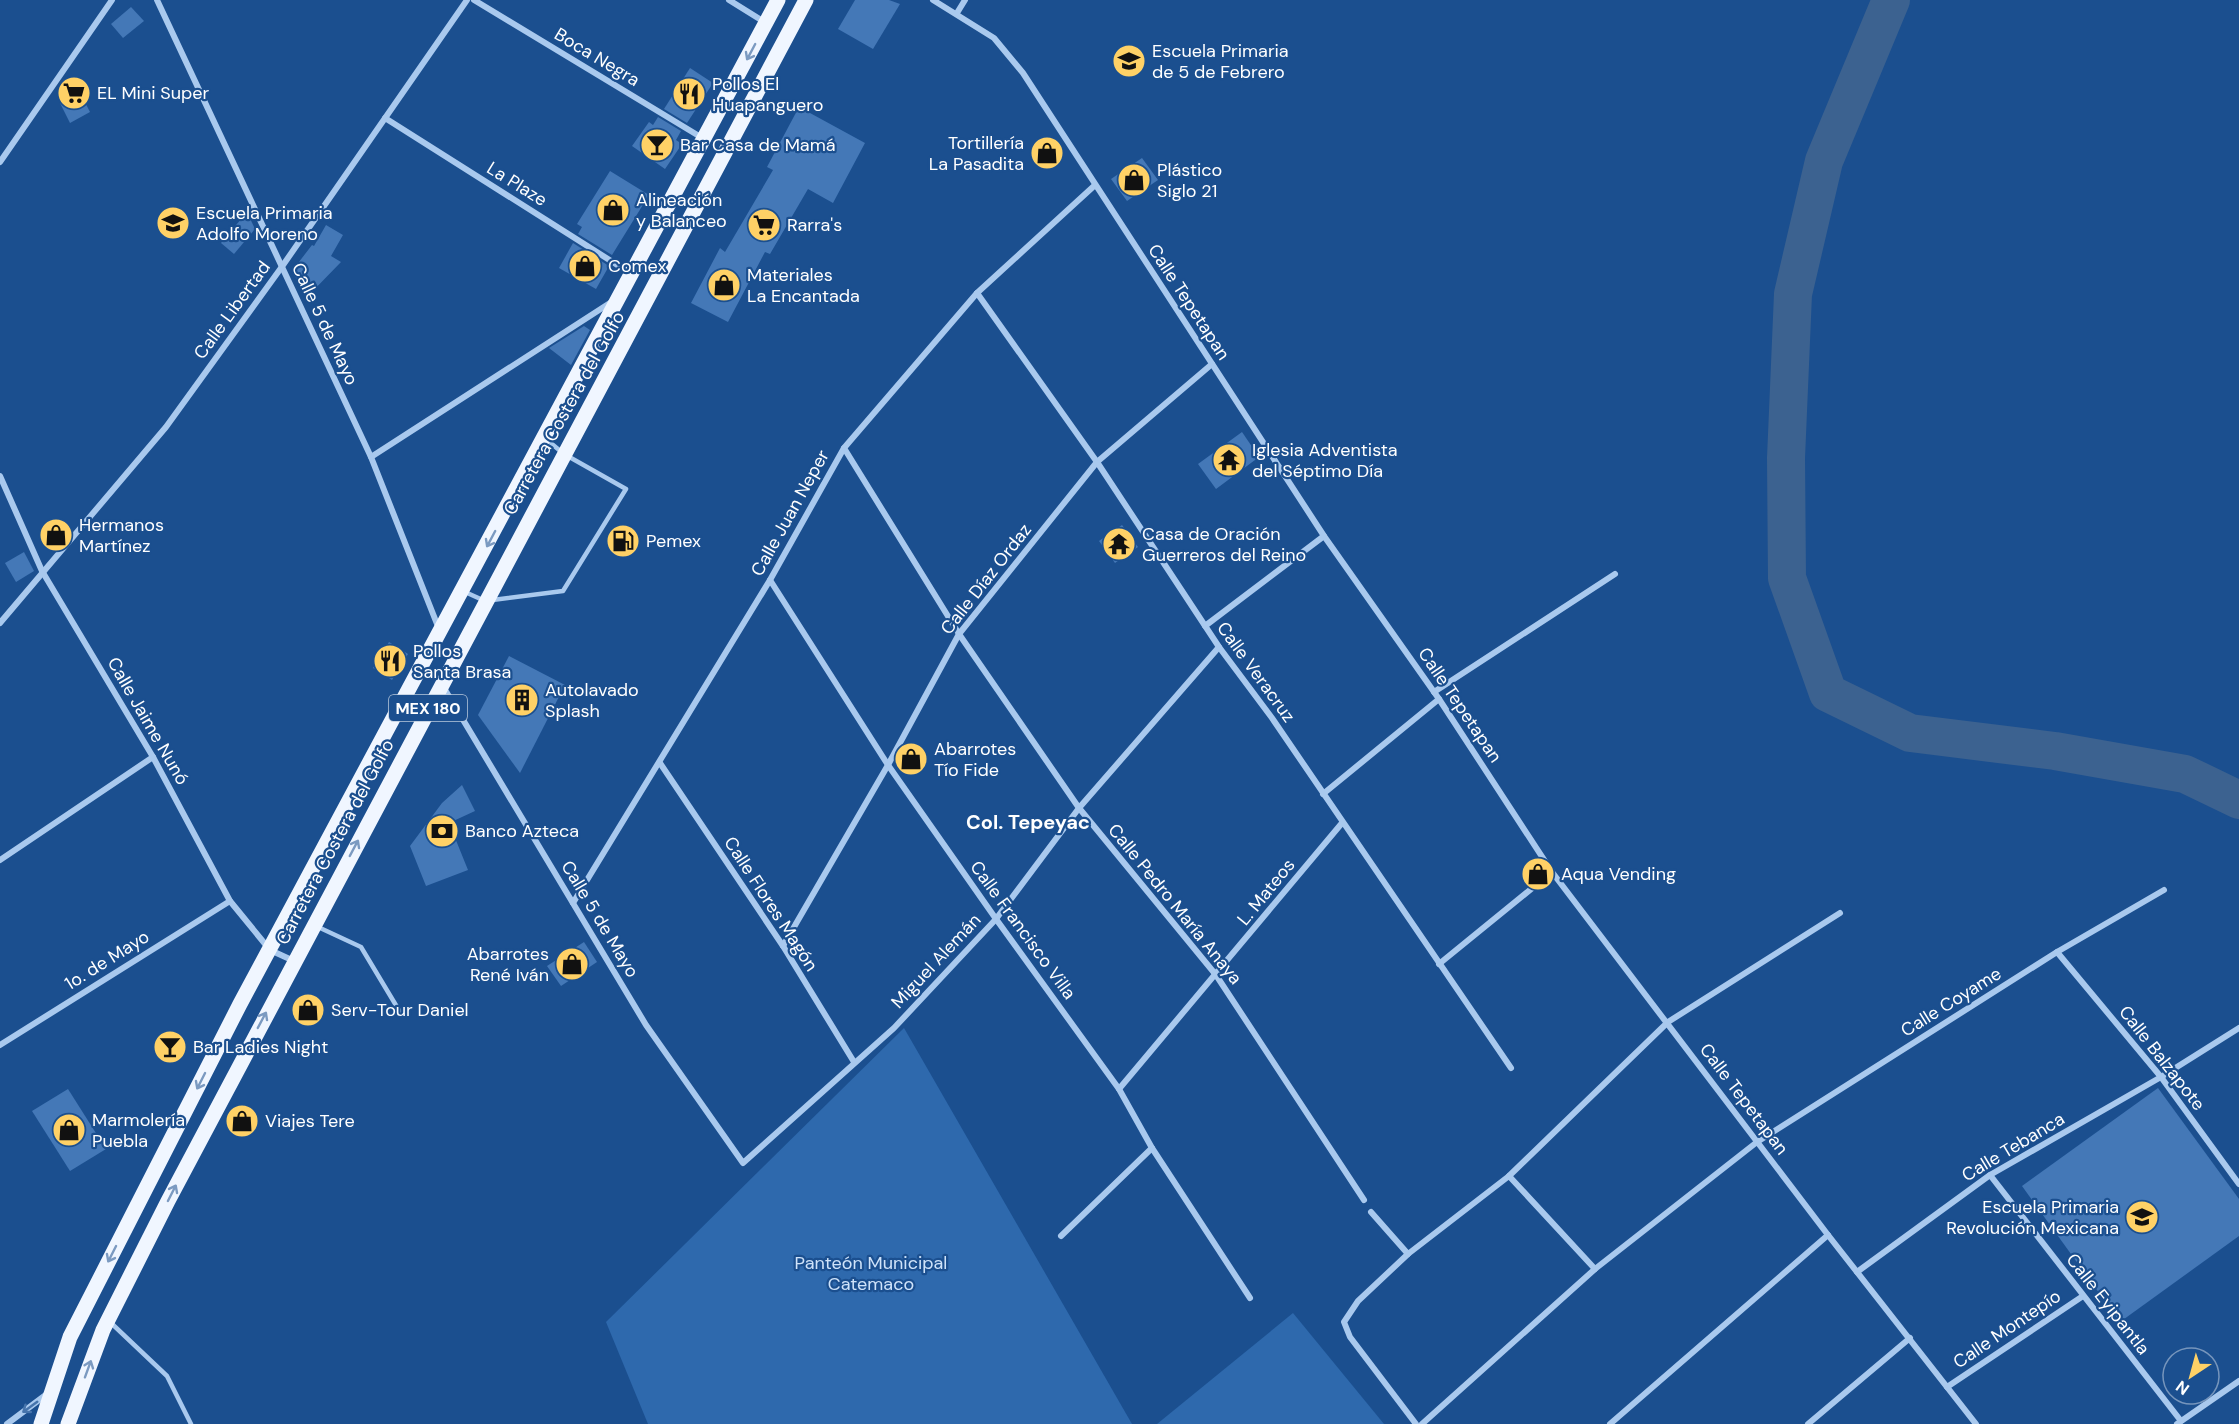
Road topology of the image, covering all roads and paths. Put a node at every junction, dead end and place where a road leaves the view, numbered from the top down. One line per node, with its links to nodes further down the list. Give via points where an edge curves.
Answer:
1 (112, 0): 14 (street)
2 (157, 0): 16 (street, Calle 5 de Mayo)
3 (467, 0): 12 (street, Calle Libertad)
4 (474, 0): 13 (street, Boca Negra)
5 (729, 0): 11 (street)
6 (778, 0): 11 (main road, Carretera Costera del Golfo / MEX 180)
7 (806, 0): 23 (main road, Carretera Costera del Golfo / MEX 180)
8 (933, 0): 10 (street, Calle Tepetapan)
9 (965, 0): 10 (street)
10 (957, 13): 15 (street, Calle Tepetapan, via 994,38 1023,73)
11 (766, 23): 13 (main road, Carretera Costera del Golfo / MEX 180, one-way to 13)
12 (385, 118): 16 (street, Calle Libertad); 17 (street, La Plaze)
13 (705, 139): 17 (main road, Carretera Costera del Golfo / MEX 180)
14 (0, 162)
15 (1094, 186): 18 (street, Calle Juan Neper); 20 (street, Calle Tepetapan)
16 (281, 268): 24 (street, Calle 5 de Mayo); 28 (street, Calle Libertad, via 166,427)
17 (633, 275): 19 (main road, Carretera Costera del Golfo / MEX 180)
18 (977, 293): 22 (street, Calle Juan Neper); 25 (street, Calle Veracruz)
19 (621, 297): 21 (main road, Carretera Costera del Golfo / MEX 180); 24 (street)
20 (1212, 364): 25 (street, Calle Díaz Ordaz); 27 (street, Calle Tepetapan)
21 (545, 439): 23 (lane); 31 (main road, Carretera Costera del Golfo / MEX 180, one-way to 31)
22 (844, 447): 30 (street, Calle Juan Neper); 36 (street, Calle Pedro María Anaya)
23 (564, 454): 32 (main road, Carretera Costera del Golfo / MEX 180); 32 (lane, via 626,489 562,591)
24 (371, 457): 35 (street, Calle 5 de Mayo)
25 (1097, 462): 34 (street, Calle Veracruz); 36 (street, Calle Díaz Ordaz)
26 (0, 476): 28 (street, Calle Jaime Nunó)
27 (1324, 536): 34 (street); 39 (street, Calle Tepetapan)
28 (42, 571): 33 (street, Calle Libertad); 41 (street, Calle Jaime Nunó)
29 (1615, 574): 39 (street)
30 (770, 580): 42 (street, Calle Juan Neper); 43 (street, Calle Francisco Villa)
31 (463, 591): 32 (lane); 35 (main road, Carretera Costera del Golfo / MEX 180)
32 (485, 600): 38 (main road, Carretera Costera del Golfo / MEX 180)
33 (0, 623)
34 (1205, 626): 37 (street, Calle Veracruz)
35 (441, 632): 56 (main road, Carretera Costera del Golfo / MEX 180)
36 (959, 634): 43 (street, Calle Díaz Ordaz); 45 (street, Calle Pedro María Anaya)
37 (1219, 647): 44 (street, Calle Veracruz); 45 (street, Miguel Alemán)
38 (441, 684): 51 (street, Calle 5 de Mayo); 54 (main road, Carretera Costera del Golfo / MEX 180, one-way to 38)
39 (1434, 692): 40 (street, Calle Tepetapan)
40 (1439, 699): 44 (street); 48 (street, Calle Tepetapan)
41 (153, 757): 47 (street); 50 (street, Calle Jaime Nunó)
42 (660, 763): 51 (street, Calle Juan Neper); 55 (street, Calle Flores Magón)
43 (888, 765): 53 (street, Calle Francisco Villa); 55 (street, Calle Díaz Ordaz)
44 (1323, 794): 46 (street, Calle Veracruz)
45 (1079, 807): 53 (street, Miguel Alemán); 60 (street, Calle Pedro María Anaya)
46 (1342, 823): 59 (street, Calle Veracruz); 60 (street, L. Mateos)
47 (0, 860)
48 (1552, 872): 59 (street); 62 (street, Calle Tepetapan)
49 (2164, 890): 57 (street, Calle Coyame)
50 (230, 901): 56 (street, Calle Jaime Nunó); 64 (street, 1o. de Mayo)
51 (573, 903): 71 (street, Calle 5 de Mayo, via 646,1025)
52 (1840, 913): 62 (street)
53 (996, 920): 65 (street, Miguel Alemán, via 894,1028); 68 (street, Calle Francisco Villa)
54 (313, 925): 58 (main road, Carretera Costera del Golfo / MEX 180); 61 (lane, via 362,947)
55 (783, 946): 65 (street, Calle Flores Magón)
56 (270, 950): 58 (street, Calle Jaime Nunó); 88 (main road, Carretera Costera del Golfo / MEX 180, one-way to 88, via 70,1338)
57 (2057, 952): 67 (street, Calle Balzapote); 69 (street, Calle Coyame)
58 (294, 961): 84 (main road, Carretera Costera del Golfo / MEX 180, one-way to 58)
59 (1439, 964): 66 (street, Calle Veracruz)
60 (1216, 975): 68 (street, L. Mateos); 75 (street, Calle Pedro María Anaya)
61 (400, 1012)
62 (1668, 1022): 69 (street, Calle Tepetapan); 73 (street)
63 (2239, 1028): 67 (street, Calle Tebanca)
64 (0, 1045)
65 (854, 1062): 71 (street, Miguel Alemán)
66 (1510, 1068)
67 (2161, 1077): 72 (street, Calle Tebanca); 74 (street, Calle Balzapote)
68 (1119, 1089): 70 (street, Calle Francisco Villa)
69 (1756, 1142): 77 (street, Calle Tepetapan); 80 (street, Calle Coyame)
70 (1152, 1148): 78 (street); 83 (street, Calle Francisco Villa)
71 (743, 1163)
72 (1990, 1175): 81 (street, Calle Tebanca); 82 (street, Calle Eyipantla)
73 (1509, 1176): 79 (street); 80 (street)
74 (2239, 1184)
75 (1364, 1200)
76 (1371, 1212): 79 (street)
77 (1828, 1235): 81 (street, Calle Tepetapan); 96 (street)
78 (1061, 1236)
79 (1408, 1254): 94 (street, via 1358,1301 1344,1322 1350,1337)
80 (1595, 1269): 95 (street, Calle Coyame)
81 (1857, 1272): 85 (street, Calle Tepetapan)
82 (2083, 1296): 87 (street, Calle Montepío); 89 (street, Calle Eyipantla)
83 (1250, 1298)
84 (107, 1320): 92 (main road, Carretera Costera del Golfo / MEX 180, one-way to 84); 93 (lane, via 167,1376)
85 (1910, 1338): 87 (street, Calle Tepetapan); 97 (street)
86 (2239, 1381): 89 (street)
87 (1947, 1387): 98 (street, Calle Tepetapan)
88 (52, 1390): 90 (street, one-way to 90); 91 (main road, Carretera Costera del Golfo / MEX 180)
89 (2179, 1423)
90 (7, 1424)
91 (41, 1424)
92 (68, 1424)
93 (191, 1424)
94 (1416, 1424)
95 (1422, 1424)
96 (1610, 1424)
97 (1808, 1424)
98 (1976, 1424)

